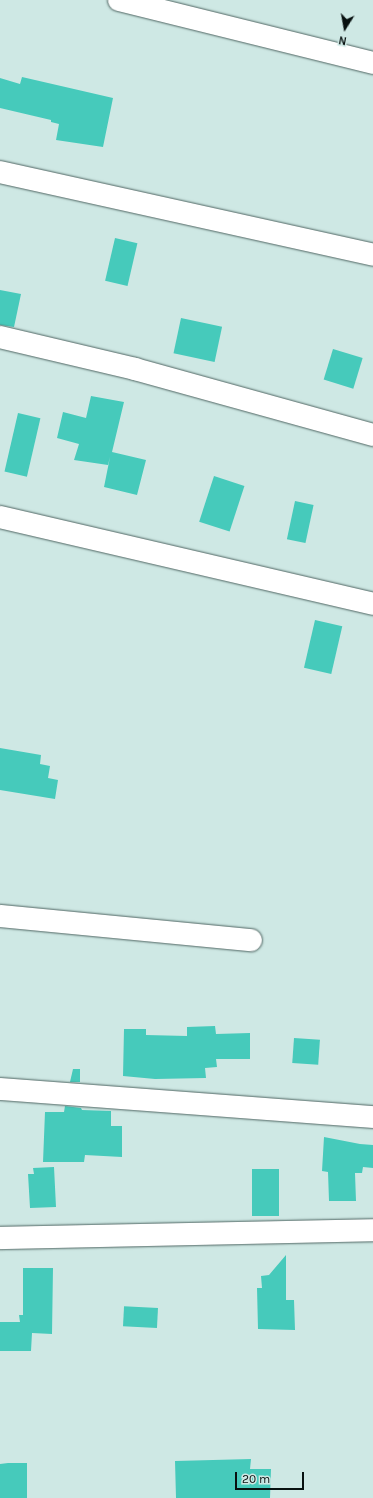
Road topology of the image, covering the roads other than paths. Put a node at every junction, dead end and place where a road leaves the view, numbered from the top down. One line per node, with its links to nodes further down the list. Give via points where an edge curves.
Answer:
1 (119, 0): 2 (street)
2 (373, 63)
3 (0, 172): 4 (street)
4 (373, 255)
5 (0, 337): 6 (street, via 134,369)
6 (373, 435)
7 (0, 517): 8 (street)
8 (373, 604)
9 (0, 916): 10 (street)
10 (251, 940)
11 (0, 1089): 12 (street)
12 (373, 1117)
13 (373, 1230): 14 (street)
14 (0, 1238)

